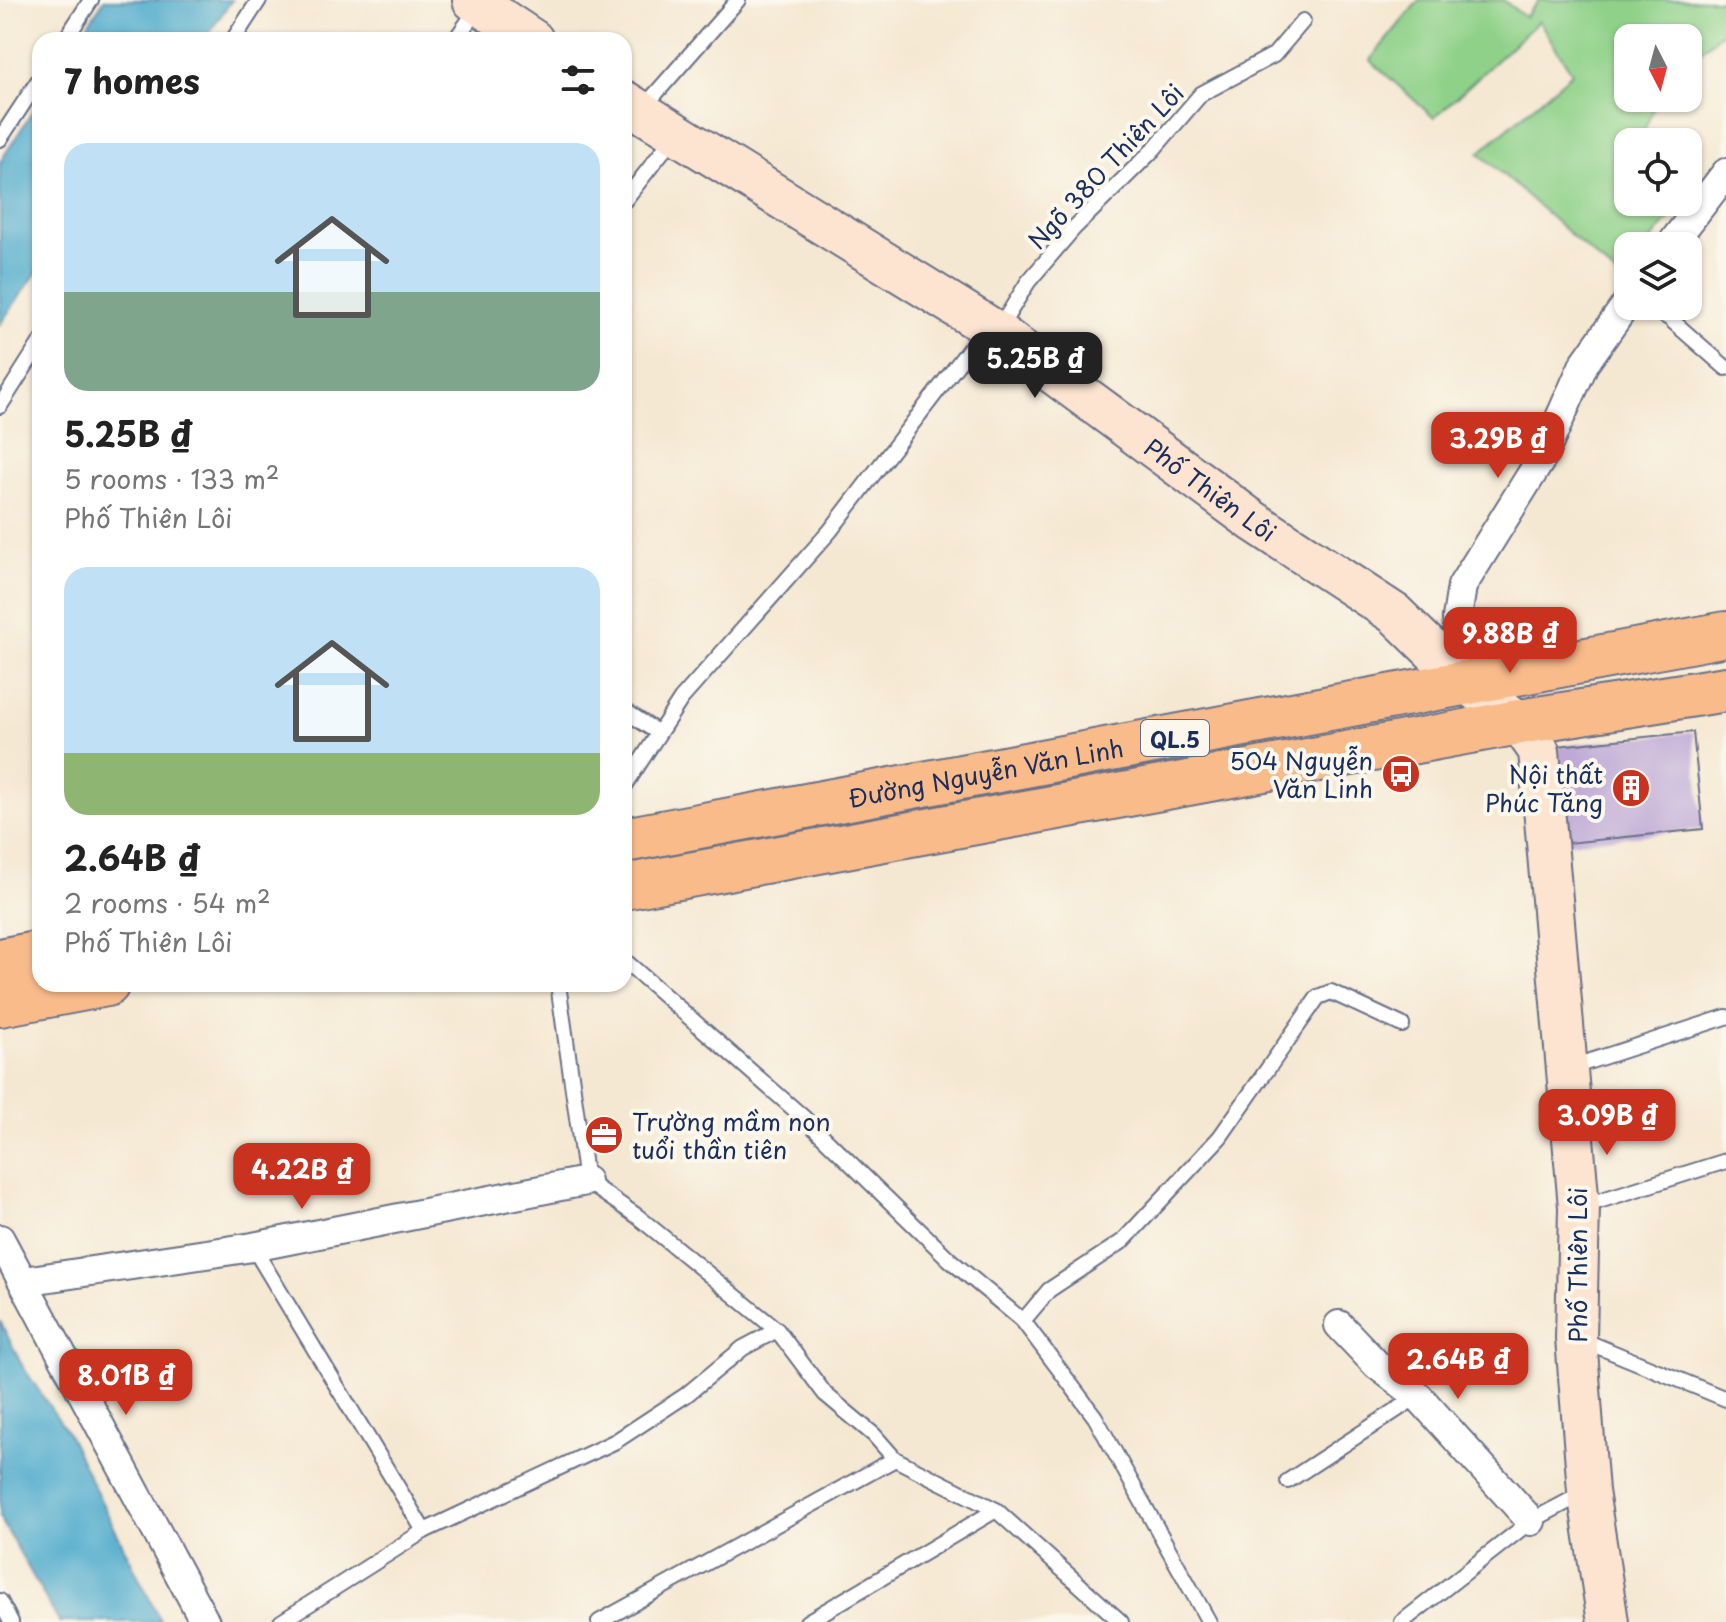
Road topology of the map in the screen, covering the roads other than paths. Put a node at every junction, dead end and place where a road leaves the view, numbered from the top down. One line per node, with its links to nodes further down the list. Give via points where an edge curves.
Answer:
1 (91, 0): 6 (lane)
2 (259, 0): 7 (lane)
3 (738, 0): 11 (lane)
4 (476, 2): 8 (lane); 9 (main road)
5 (1303, 21): 19 (lane, Ngõ 380 Thiên Lôi, via 1274,55 1201,94 1074,228)
6 (70, 32)
7 (238, 32)
8 (459, 32)
9 (521, 32)
10 (32, 90): 13 (lane)
11 (632, 106): 12 (main road, Phố Thiên Lôi)
12 (676, 134): 15 (lane); 19 (main road, Phố Thiên Lôi)
13 (0, 139)
14 (1726, 173): 16 (street)
15 (632, 191)
16 (1681, 232)
17 (1615, 320): 24 (street, via 1584,364 1543,456 1462,586 1457,618)
18 (1671, 320): 21 (lane)
19 (992, 329): 24 (main road, Phố Thiên Lôi, via 1253,521 1395,614); 28 (lane, Ngõ 380 Thiên Lôi, via 830,531)
20 (32, 356): 22 (lane)
21 (1726, 368)
22 (0, 406)
23 (1726, 634): 24 (highway, Đường Nguyễn Văn Linh / QL.5)
24 (1464, 681): 27 (main road, Phố Thiên Lôi); 30 (highway, Đường Nguyễn Văn Linh / QL.5)
25 (1726, 689): 27 (highway, Đường Nguyễn Văn Linh / QL.5)
26 (632, 715): 28 (lane)
27 (1519, 722): 31 (highway, Đường Nguyễn Văn Linh / QL.5); 40 (main road, Phố Thiên Lôi, via 1539,751)
28 (657, 732): 29 (lane, Ngõ 380 Thiên Lôi)
29 (632, 774)
30 (632, 838)
31 (632, 886)
32 (32, 955): 33 (highway)
33 (0, 961)
34 (632, 967): 47 (lane)
35 (64, 992): 37 (highway)
36 (559, 992): 42 (lane)
37 (0, 1004)
38 (1726, 1017): 40 (lane)
39 (1402, 1025): 47 (lane, via 1331,992 1318,997 1220,1137 1123,1241 1049,1290)
40 (1569, 1068): 43 (main road, Phố Thiên Lôi)
41 (1726, 1161): 43 (lane)
42 (586, 1181): 45 (street); 49 (lane)
43 (1579, 1207): 50 (main road, Phố Thiên Lôi)
44 (0, 1239): 46 (street)
45 (253, 1247): 46 (street); 58 (lane)
46 (24, 1281): 61 (street)
47 (1023, 1321): 66 (lane, via 1095,1417)
48 (1339, 1325): 51 (street, via 1377,1365)
49 (777, 1330): 53 (lane, via 825,1394); 58 (lane, via 743,1348 686,1395 616,1441)
50 (1576, 1338): 52 (lane); 55 (main road, Phố Thiên Lôi)
51 (1418, 1396): 54 (lane); 57 (street)
52 (1726, 1399)
53 (895, 1459): 56 (lane); 63 (lane)
54 (1288, 1481)
55 (1588, 1491): 57 (lane); 68 (main road, Phố Thiên Lôi)
56 (996, 1510): 64 (lane); 65 (lane)
57 (1531, 1521): 67 (lane)
58 (424, 1531): 62 (lane)
59 (0, 1601): 60 (lane)
60 (11, 1622)
61 (205, 1622)
62 (281, 1622)
63 (599, 1622)
64 (807, 1622)
65 (1121, 1622)
66 (1209, 1622)
67 (1402, 1622)
68 (1608, 1622)

